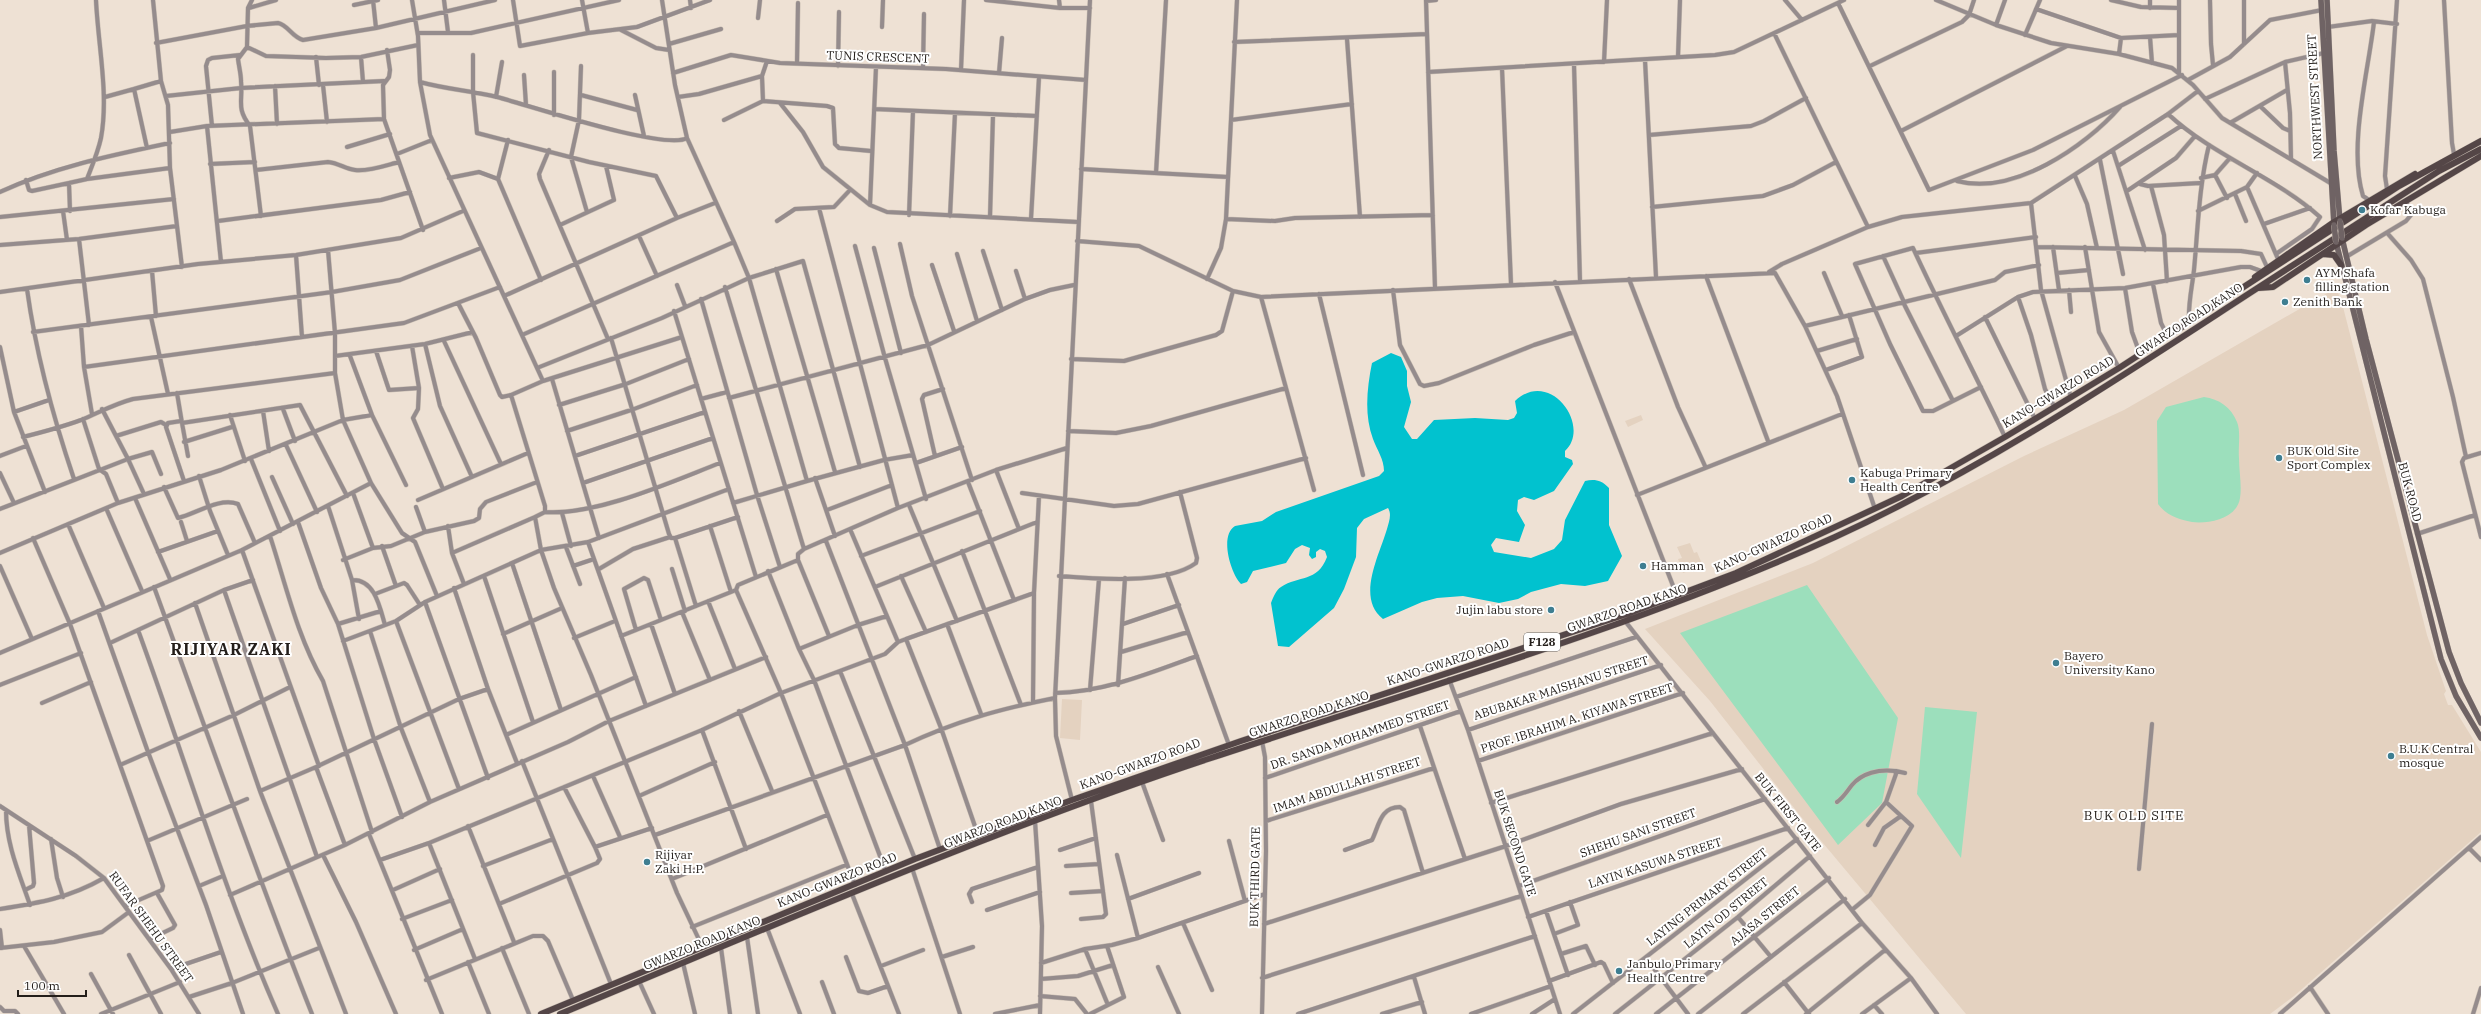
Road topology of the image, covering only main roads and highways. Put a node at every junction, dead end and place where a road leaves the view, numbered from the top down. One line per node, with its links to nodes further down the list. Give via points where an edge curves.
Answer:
1 (2321, 0): 9 (main road, NORTHWEST STREET, via 2332,184)
2 (2327, 0): 9 (main road, NORTHWEST STREET)
3 (2481, 141): 7 (main road, KANO-GWARZO ROAD / F128)
4 (2481, 149): 6 (main road, GWARZO ROAD KANO / F128)
5 (2481, 156): 8 (main road)
6 (2439, 171): 8 (main road); 16 (main road, GWARZO ROAD KANO / F128)
7 (2420, 174): 10 (main road, via 2406,177); 15 (main road, KANO-GWARZO ROAD / F128)
8 (2446, 176): 11 (main road)
9 (2336, 192): 10 (main road)
10 (2337, 221): 11 (main road, BUK ROAD, bridge); 12 (main road, BUK ROAD, bridge); 15 (main road, via 2277,257)
11 (2343, 239): 12 (main road); 17 (main road, BUK ROAD)
12 (2336, 243): 13 (main road); 14 (main road, BUK ROAD)
13 (2322, 255): 14 (main road, via 2330,253); 16 (main road, via 2272,287)
14 (2341, 265): 18 (main road, BUK ROAD)
15 (2251, 283): 19 (main road, KANO-GWARZO ROAD / F128, via 2072,398 1902,496)
16 (2258, 288): 19 (main road, GWARZO ROAD KANO / F128, via 2067,412 1980,462 1872,519)
17 (2400, 470): 18 (main road); 20 (main road, BUK ROAD, via 2449,652)
18 (2394, 472): 21 (main road, BUK ROAD, via 2441,658 2456,696)
19 (1712, 586): 22 (main road, KANO-GWARZO ROAD / F128); 23 (main road, GWARZO ROAD KANO / F128, via 1625,621)
20 (2481, 724)
21 (2481, 738)
22 (1172, 764): 23 (main road); 24 (main road, KANO-GWARZO ROAD / F128, via 940,849)
23 (1174, 771): 25 (main road, GWARZO ROAD KANO / F128, via 912,868)
24 (809, 903): 25 (main road); 26 (main road, KANO-GWARZO ROAD / F128)
25 (813, 910): 27 (main road, GWARZO ROAD KANO / F128)
26 (541, 1014)
27 (560, 1014)

